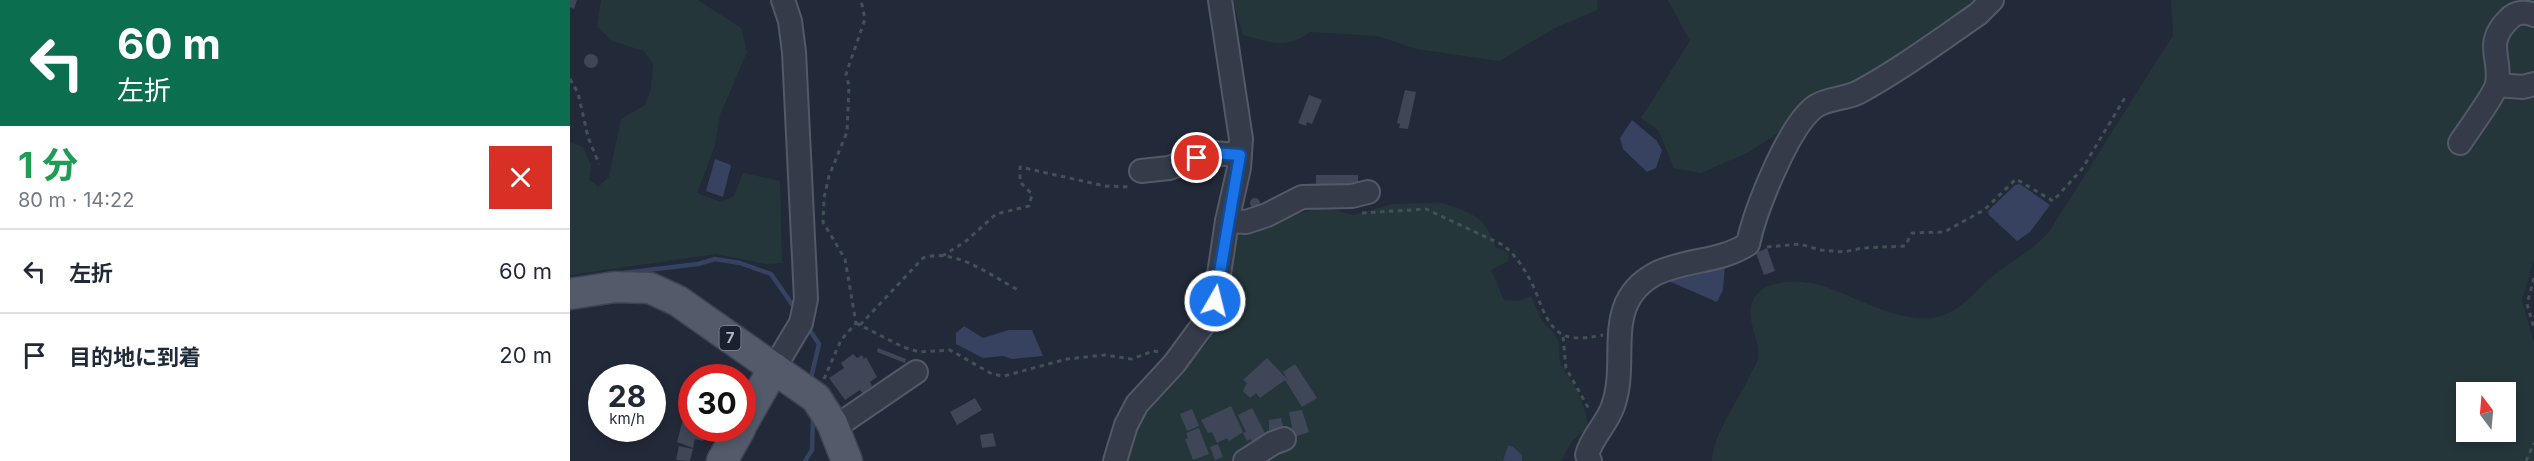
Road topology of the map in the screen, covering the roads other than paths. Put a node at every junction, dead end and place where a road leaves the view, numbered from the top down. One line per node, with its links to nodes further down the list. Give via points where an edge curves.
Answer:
1 (783, 0): 13 (street, via 795,63 806,299 801,323)
2 (1220, 0): 8 (street, via 1241,139)
3 (1992, 0): 23 (street, via 1978,14 1878,81 1856,94 1816,106 1803,119 1754,215 1748,244 1734,253 1690,261 1653,275 1626,303 1619,331 1613,408 1587,455)
4 (2534, 15): 6 (street, via 2527,12 2511,16 2499,29 2494,47)
5 (2534, 84): 6 (street)
6 (2497, 85): 7 (street)
7 (2460, 143)
8 (1240, 155): 9 (street, via 1212,153 1169,168); 11 (street)
9 (1142, 171)
10 (1363, 202): 11 (street, via 1352,196 1302,197 1246,222)
11 (1227, 221): 21 (street, via 1215,301 1208,318 1137,404)
12 (570, 294): 13 (main road, 7, via 615,287 650,288 678,301)
13 (774, 368): 15 (main road); 16 (main road, 7, via 816,398)
14 (916, 372): 16 (street)
15 (756, 400)
16 (834, 428): 20 (main road, 7)
17 (1284, 439): 22 (street)
18 (733, 442): 19 (main road)
19 (722, 461)
20 (847, 461)
21 (1115, 461)
22 (1245, 461)
23 (1590, 461)

